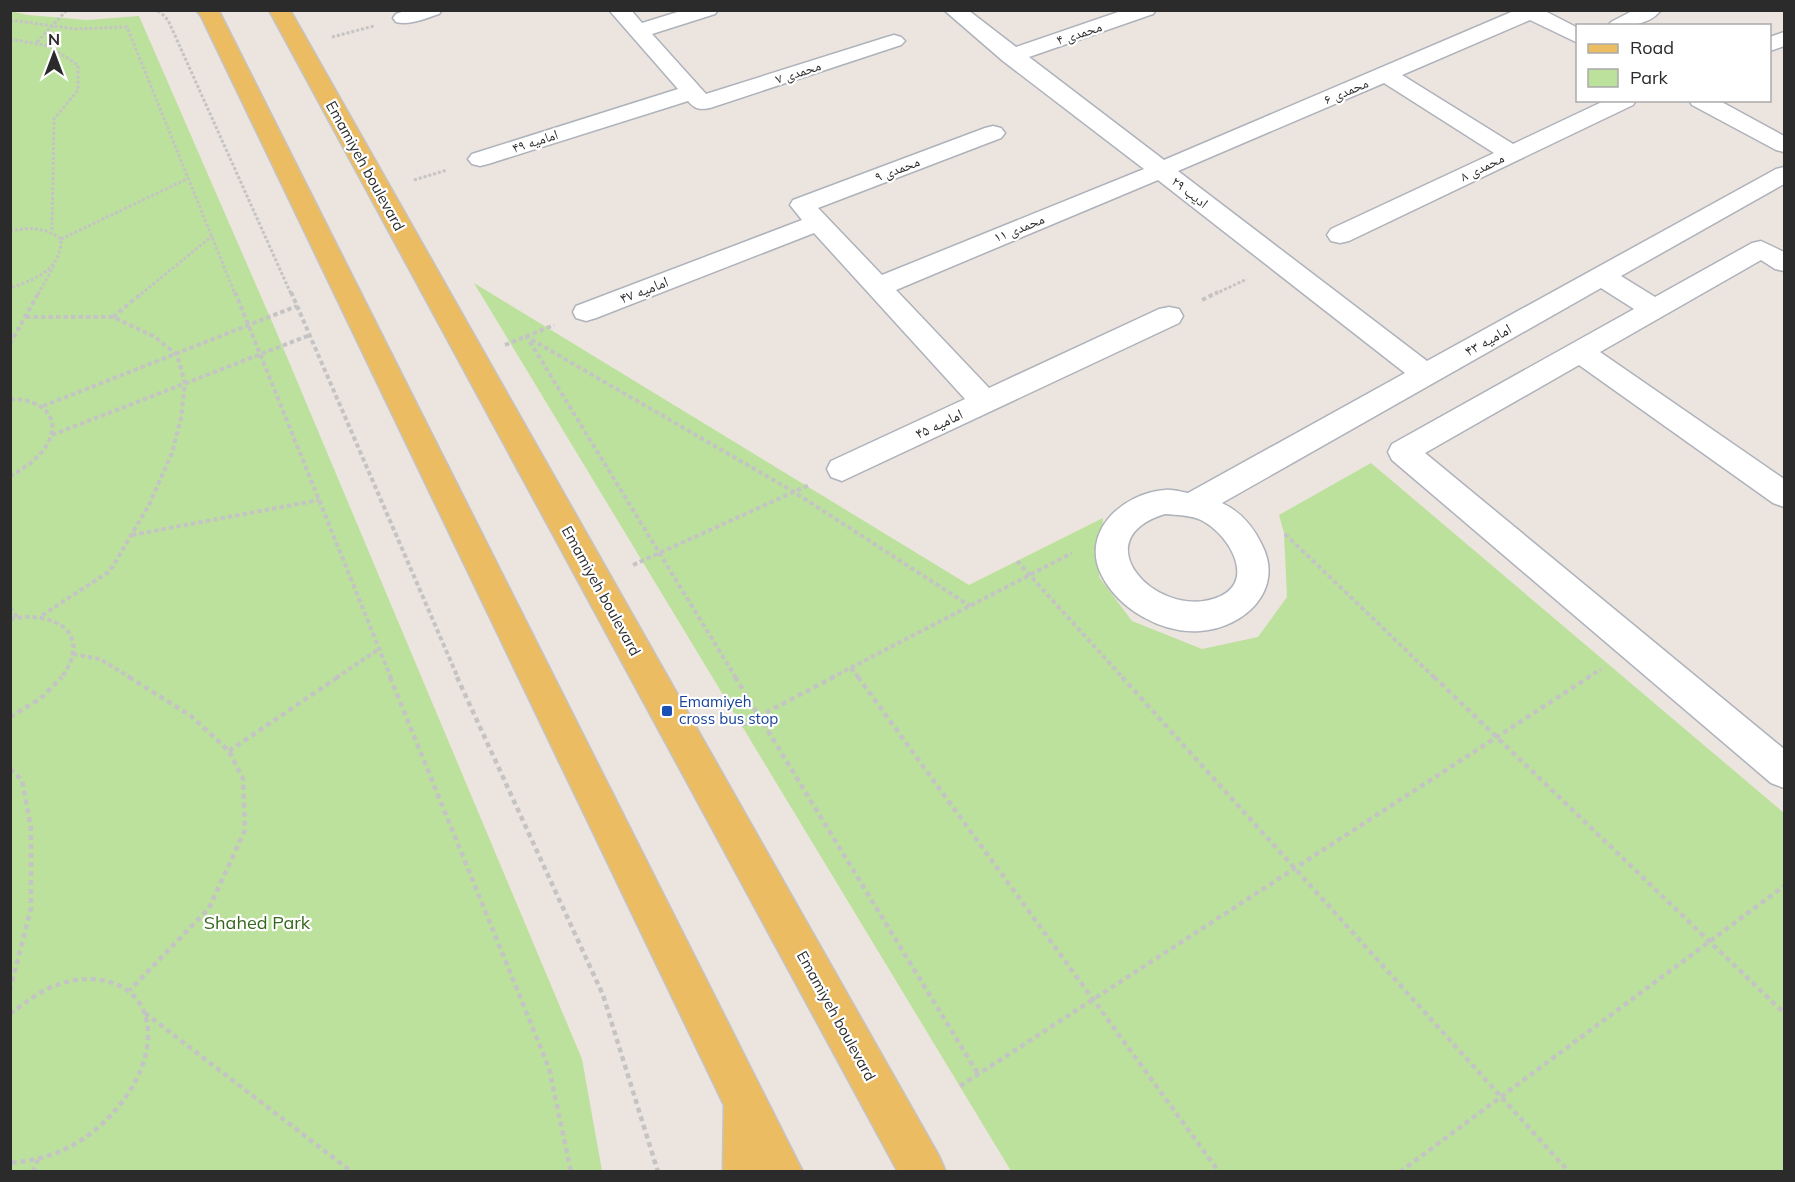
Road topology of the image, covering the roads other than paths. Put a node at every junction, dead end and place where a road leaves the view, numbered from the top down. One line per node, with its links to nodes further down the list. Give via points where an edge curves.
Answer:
1 (206, 10): 43 (main road)
2 (279, 10): 46 (main road, Emamiyeh boulevard)
3 (432, 10): 10 (street)
4 (619, 10): 12 (street)
5 (708, 10): 12 (street)
6 (954, 10): 17 (street, ادیب ۲۹)
7 (1146, 10): 17 (street, محمدی ۴)
8 (1651, 10): 11 (street)
9 (1528, 11): 13 (street); 18 (street, محمدی ۶)
10 (403, 18)
11 (1622, 24)
12 (638, 31): 19 (street)
13 (1576, 36)
14 (1785, 38): 16 (street)
15 (894, 41): 19 (street, محمدی ۷)
16 (1771, 45)
17 (1011, 56): 26 (street, ادیب ۲۹)
18 (1385, 74): 24 (street); 26 (street, محمدی ۶)
19 (697, 97): 25 (street, امامیه ۴۹)
20 (1621, 102): 24 (street, محمدی ۸)
21 (1704, 102): 23 (street)
22 (993, 133): 28 (street, محمدی ۹)
23 (1785, 145)
24 (1511, 153): 29 (street, محمدی ۸)
25 (480, 159)
26 (1161, 170): 32 (street, محمدی ۱۱); 37 (street, ادیب ۲۹)
27 (1785, 174): 31 (street, امامیه ۴۳)
28 (810, 214): 32 (street); 34 (street, امامیه ۴۷)
29 (1340, 235)
30 (1785, 263): 33 (street, via 1761,249)
31 (1602, 276): 33 (street); 37 (street, امامیه ۴۳)
32 (878, 286): 38 (street)
33 (1654, 310): 36 (street)
34 (586, 312)
35 (1169, 316): 38 (street, امامیه ۴۵)
36 (1580, 352): 40 (street); 42 (street, via 1403,452)
37 (1426, 375): 41 (street, امامیه ۴۳)
38 (985, 402): 39 (street, امامیه ۴۵)
39 (842, 469)
40 (1785, 495)
41 (1192, 505): 41 (street, via 1217,514 1238,531 1252,552 1254,575 1245,595 1227,610 1200,617 1171,615 1144,603 1123,585 1112,563 1111,541 1121,522 1140,509 1165,502)
42 (1785, 771)
43 (745, 1096): 44 (main road); 45 (main road)
44 (746, 1172)
45 (780, 1172)
46 (923, 1172)

